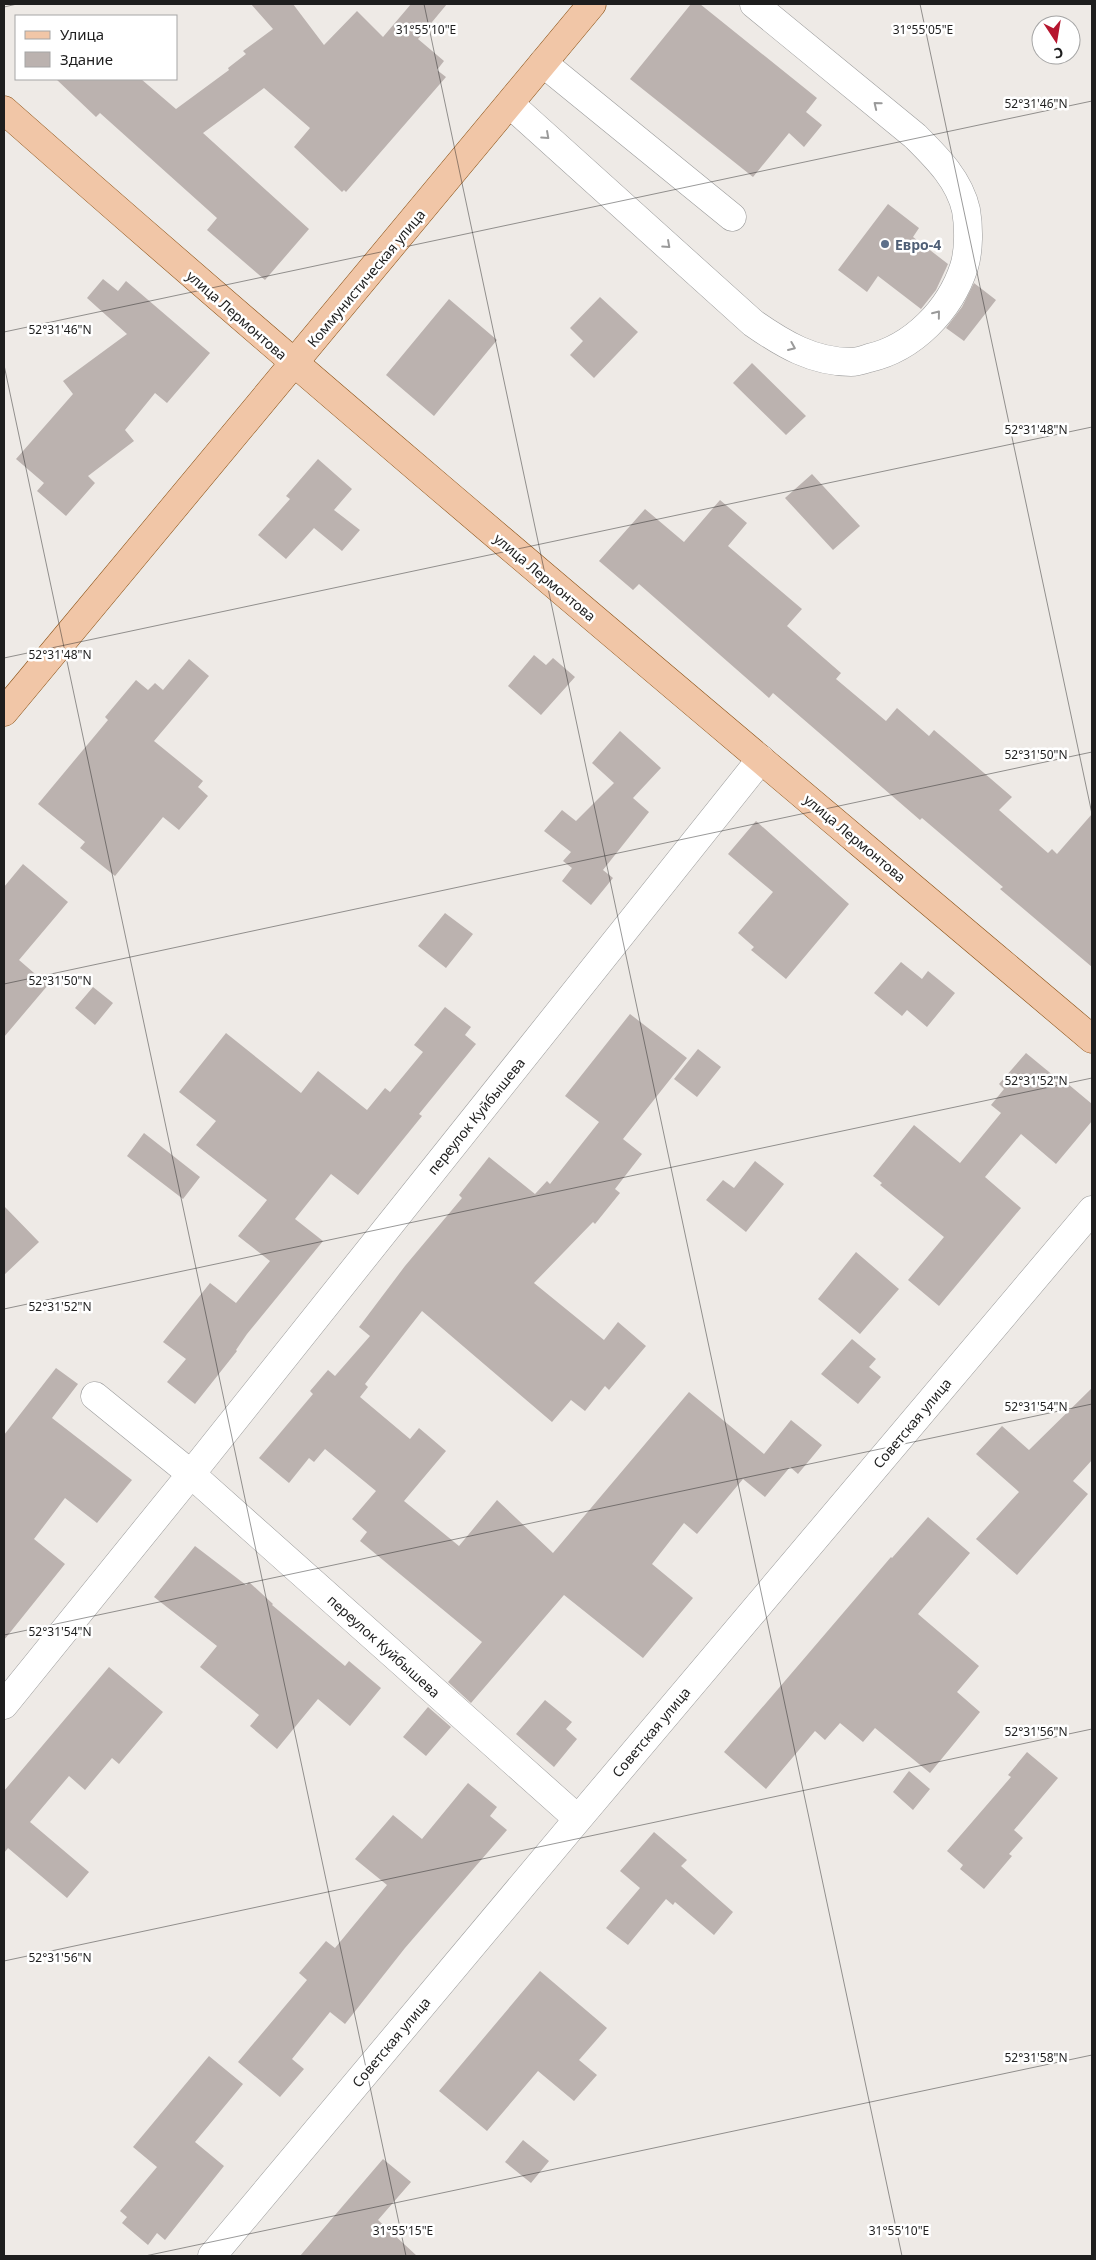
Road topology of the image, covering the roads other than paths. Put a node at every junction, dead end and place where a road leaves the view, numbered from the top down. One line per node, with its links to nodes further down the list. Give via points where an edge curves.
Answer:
1 (592, 4): 3 (main road, Коммунистическая улица)
2 (754, 4): 4 (street, one-way to 2, via 753,323 783,344 816,358 852,362 886,354 916,336 938,315 954,290 964,266 968,234 966,210 954,181 915,136)
3 (543, 63): 4 (main road, Коммунистическая улица); 6 (street)
4 (510, 104): 7 (main road, Коммунистическая улица)
5 (4, 110): 7 (main road, улица Лермонтова)
6 (732, 217)
7 (294, 364): 8 (main road, Коммунистическая улица); 9 (main road, улица Лермонтова)
8 (4, 712)
9 (762, 759): 10 (main road, улица Лермонтова); 13 (street, переулок Куйбышева)
10 (1092, 1039)
11 (1092, 1210): 15 (street, Советская улица)
12 (95, 1396): 13 (street)
13 (191, 1474): 14 (street, переулок Куйбышева); 15 (street, переулок Куйбышева)
14 (4, 1705)
15 (578, 1818): 16 (street, Советская улица)
16 (212, 2256)

